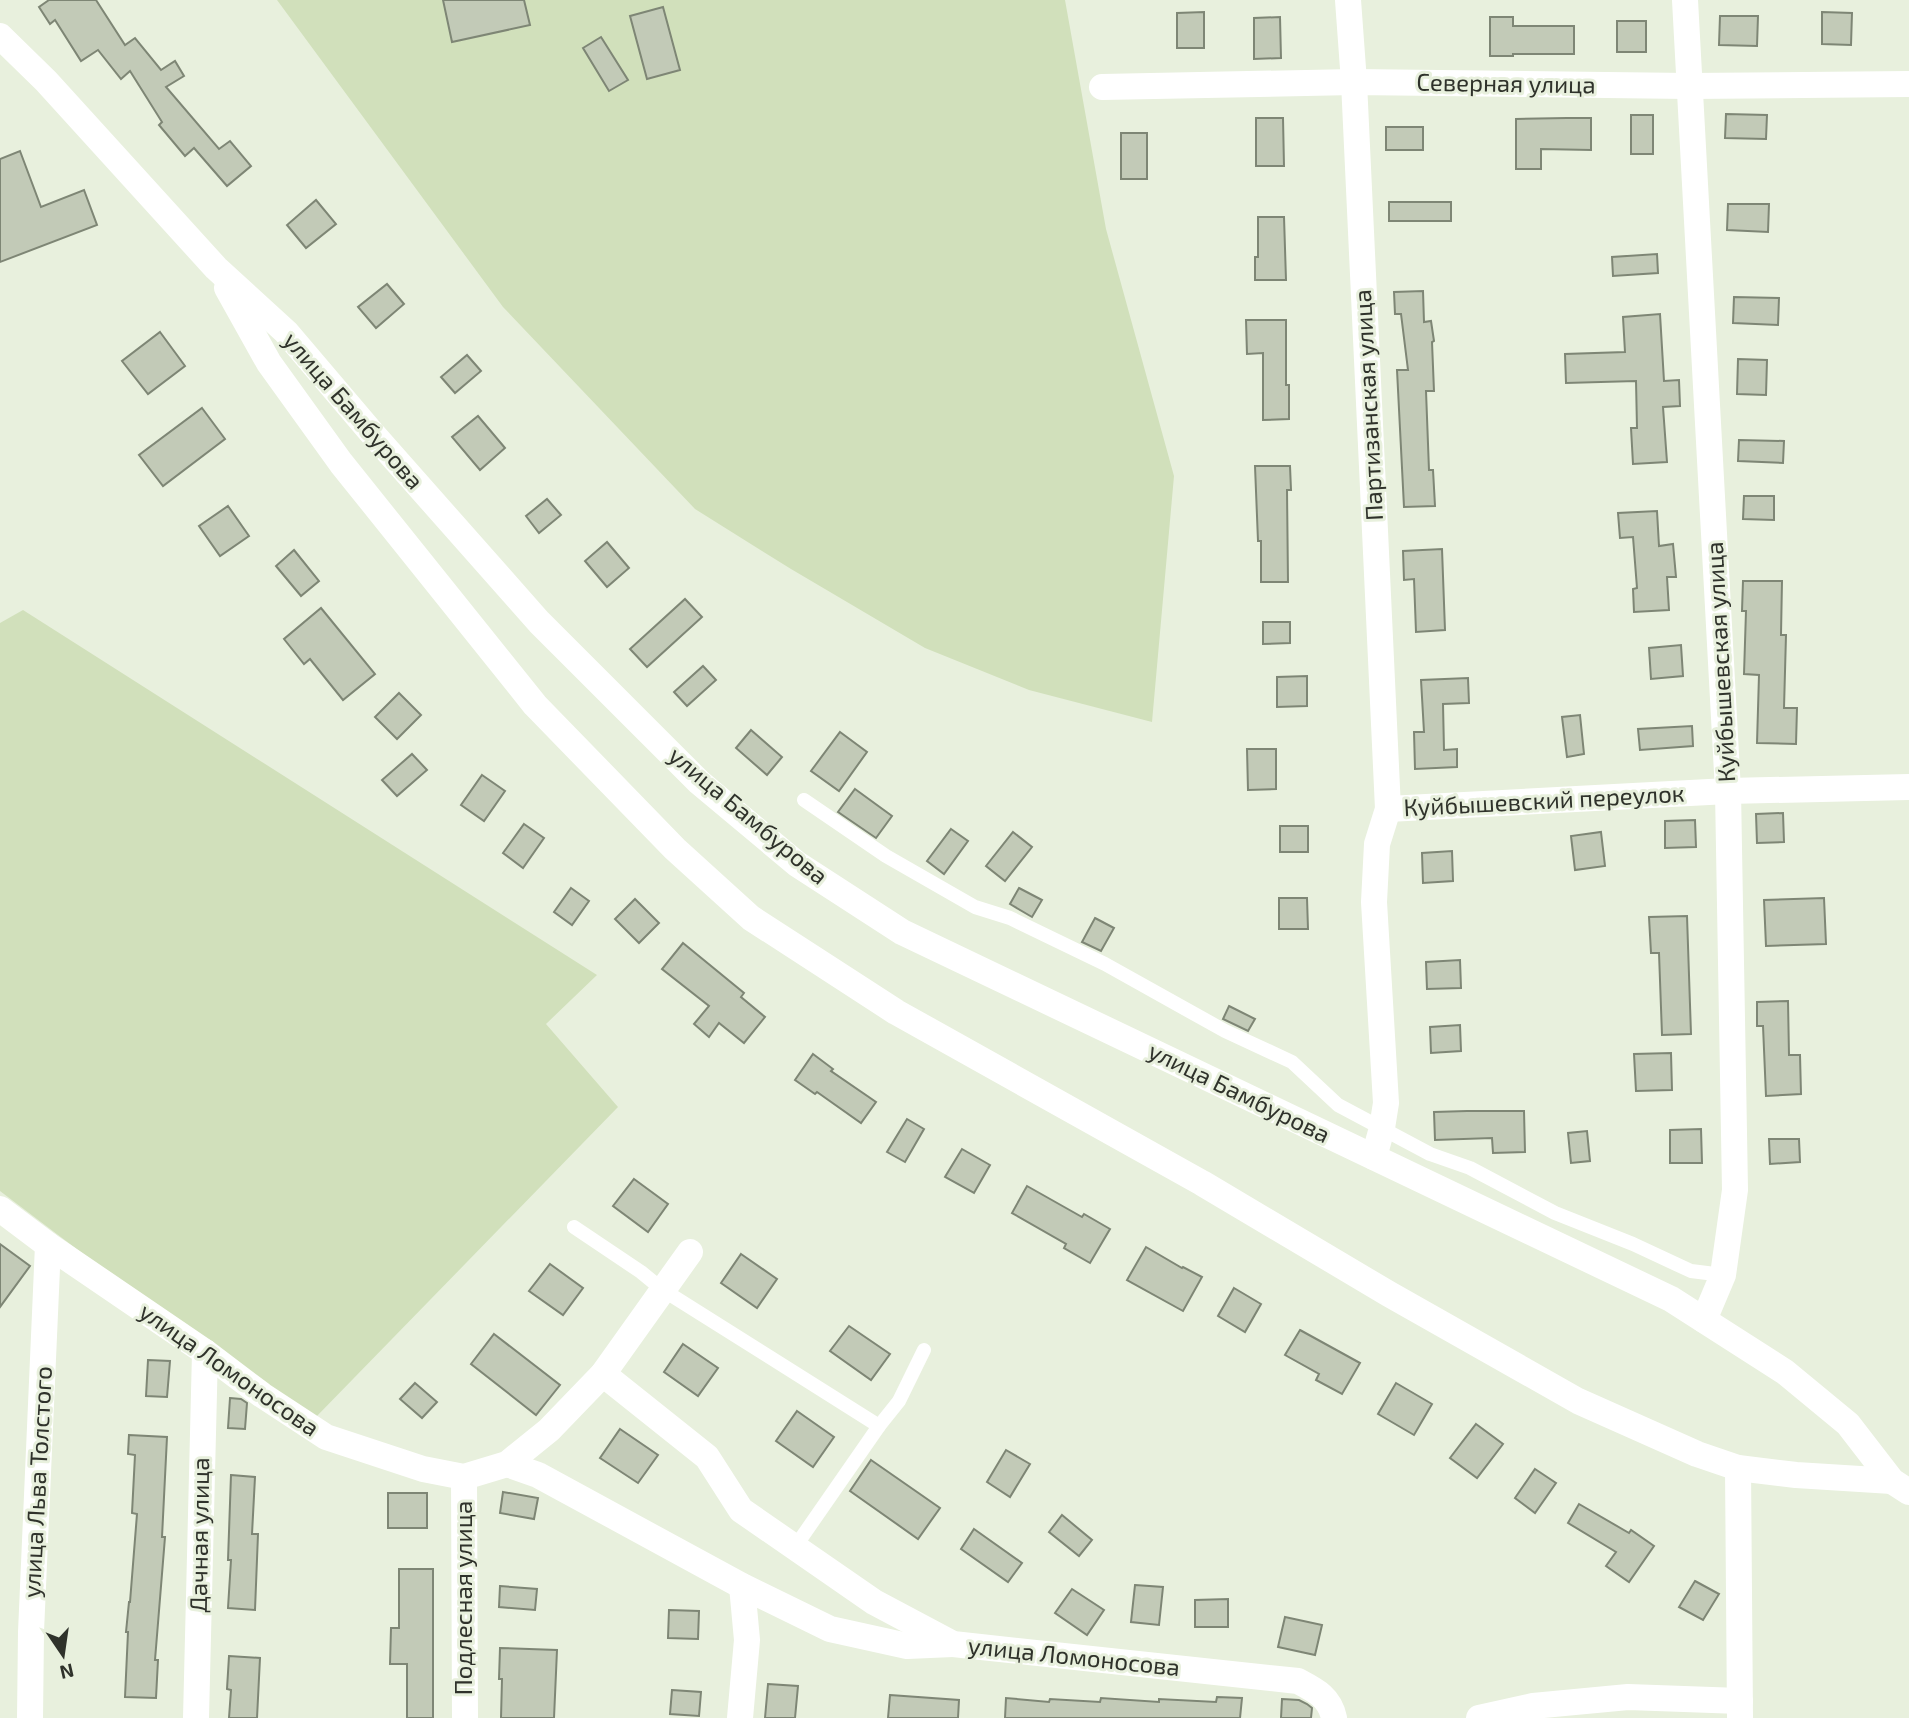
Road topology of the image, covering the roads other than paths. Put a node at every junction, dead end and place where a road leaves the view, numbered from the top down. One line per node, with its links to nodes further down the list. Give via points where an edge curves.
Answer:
1 (1348, 0): 4 (street, Партизанская улица)
2 (1685, 0): 6 (street, Куйбышевская улица)
3 (0, 36): 8 (street, улица Бамбурова)
4 (1354, 82): 6 (street, Северная улица); 7 (street, Северная улица); 12 (street, Партизанская улица)
5 (1909, 84): 6 (street, Северная улица)
6 (1689, 86): 10 (street, Куйбышевская улица)
7 (1102, 87)
8 (216, 268): 14 (street, улица Бамбурова, via 286,332 539,622 699,782 797,864 902,932); 27 (street, via 270,363 341,464 535,705 675,849 751,918 896,1012 1578,1401)
9 (1909, 787): 10 (street, Куйбышевский переулок)
10 (1728, 791): 12 (street, Куйбышевский переулок); 19 (street, Куйбышевская улица, via 1735,1190)
11 (804, 800): 13 (lane, via 886,856 975,908 1010,918 1105,964 1225,1031 1292,1062 1338,1105)
12 (1388, 809): 13 (street, via 1377,844 1374,902 1386,1102)
13 (1382, 1129): 14 (street); 19 (lane, via 1555,1213 1691,1271)
14 (1374, 1157): 21 (street, улица Бамбурова, via 1671,1299)
15 (0, 1209): 17 (street, улица Ломоносова)
16 (574, 1227): 20 (lane)
17 (48, 1245): 23 (street, улица Ломоносова); 34 (street, улица Льва Толстого)
18 (690, 1252): 20 (street)
19 (1723, 1275): 21 (street, Куйбышевская улица)
20 (663, 1290): 24 (street); 25 (lane)
21 (1704, 1320): 29 (street, улица Бамбурова, via 1785,1372 1847,1424)
22 (924, 1350): 25 (lane, via 899,1401)
23 (205, 1352): 28 (street, улица Ломоносова, via 326,1437 423,1469); 35 (street, Дачная улица)
24 (603, 1374): 26 (street, улица Ломоносова, via 549,1430); 30 (street, улица Ломоносова, via 706,1457 741,1510)
25 (879, 1426): 30 (lane)
26 (507, 1464): 28 (street, улица Ломоносова); 31 (street, via 538,1475)
27 (1738, 1468): 29 (street); 33 (street)
28 (464, 1477): 36 (street, Подлесная улица)
29 (1900, 1487)
30 (795, 1547): 32 (street, улица Ломоносова, via 874,1602)
31 (742, 1586): 32 (street, via 830,1629 907,1646); 37 (street, via 747,1640)
32 (953, 1644): 38 (street, улица Ломоносова, via 1298,1681 1321,1693)
33 (1740, 1709): 39 (street, via 1628,1697 1533,1706)
34 (30, 1718)
35 (196, 1718)
36 (465, 1718)
37 (740, 1718)
38 (1334, 1718)
39 (1479, 1718)

